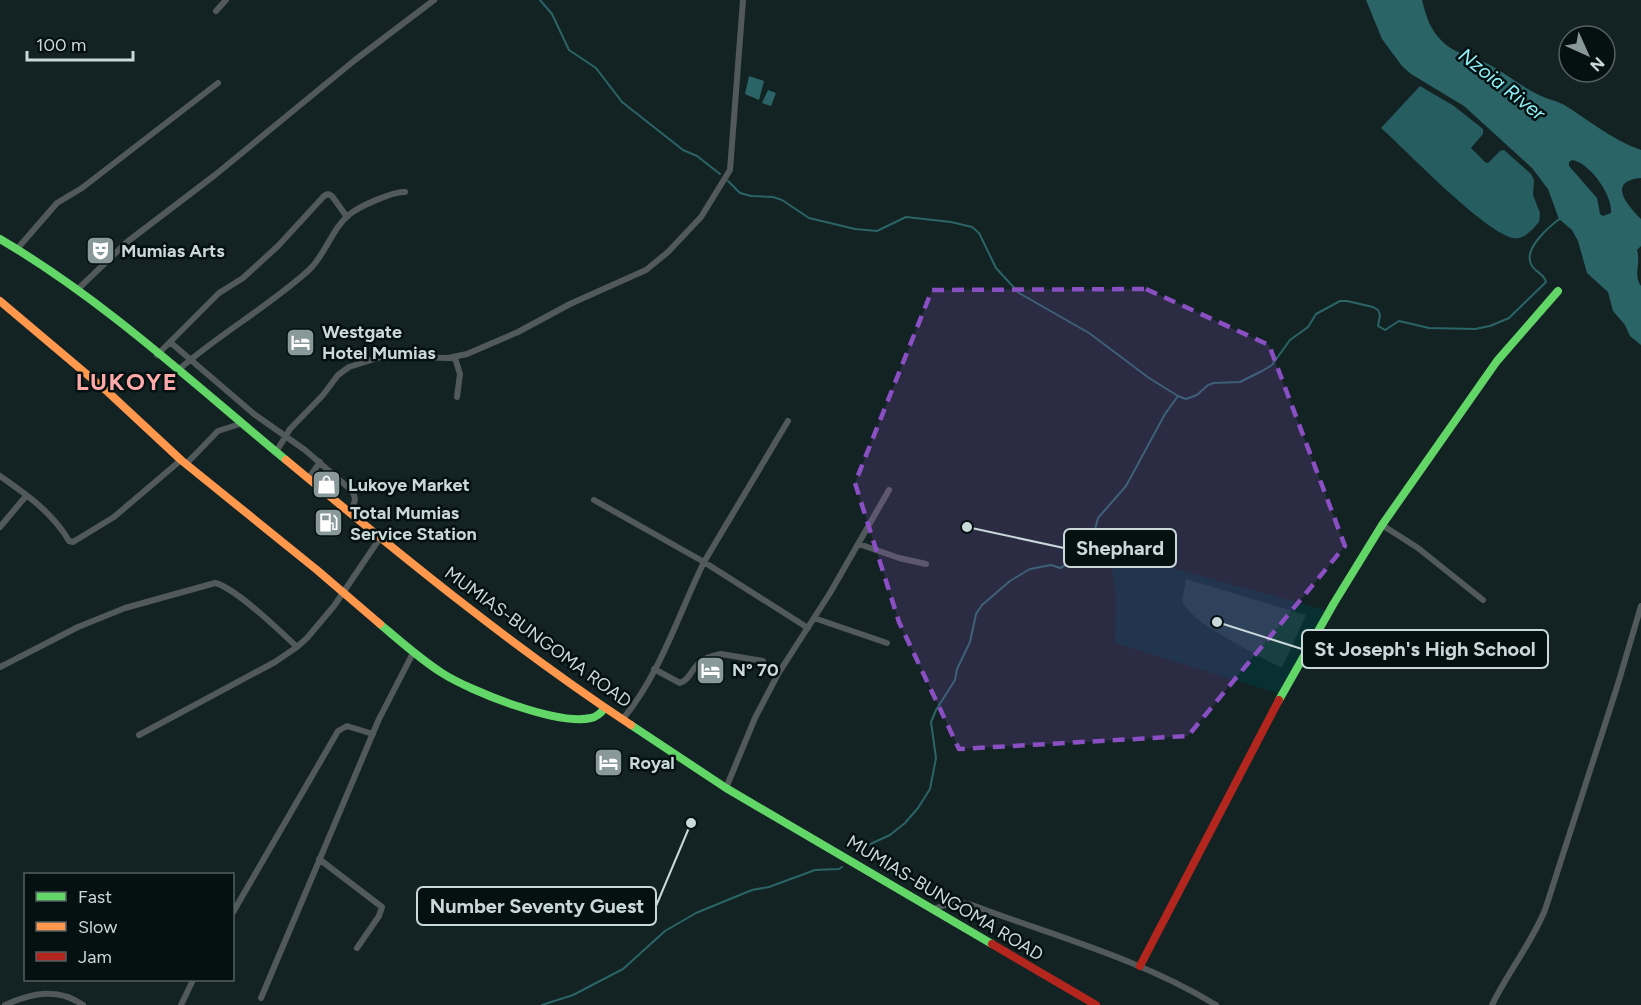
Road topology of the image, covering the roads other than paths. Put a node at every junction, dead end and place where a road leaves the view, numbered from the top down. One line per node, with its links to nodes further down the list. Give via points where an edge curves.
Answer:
1 (226, 0): 4 (street)
2 (434, 0): 10 (street, via 127,242)
3 (743, 0): 16 (street, via 730,170 701,217 646,270)
4 (216, 11)
5 (218, 83): 9 (street, via 55,205)
6 (405, 192): 7 (street, via 394,193)
7 (347, 217): 13 (street, via 332,196 324,196 278,246 240,281 219,293); 15 (street, via 311,269)
8 (0, 238): 9 (main road, MUMIAS-BUNGOMA ROAD)
9 (17, 249): 10 (main road, MUMIAS-BUNGOMA ROAD)
10 (77, 290): 14 (main road, MUMIAS-BUNGOMA ROAD)
11 (1558, 291): 38 (main road, via 1497,361)
12 (0, 301): 30 (main road)
13 (170, 342): 14 (street); 15 (street)
14 (158, 355): 17 (main road, MUMIAS-BUNGOMA ROAD)
15 (190, 358): 17 (street); 18 (street)
16 (455, 358): 20 (street, via 460,374); 27 (street, via 384,356 349,367)
17 (177, 371): 19 (main road, MUMIAS-BUNGOMA ROAD)
18 (214, 380): 19 (street); 21 (street)
19 (202, 392): 22 (main road, MUMIAS-BUNGOMA ROAD)
20 (457, 397)
21 (237, 399): 22 (street); 23 (street)
22 (225, 411): 25 (main road, MUMIAS-BUNGOMA ROAD)
23 (254, 414): 25 (street); 26 (street)
24 (788, 421): 42 (street)
25 (242, 425): 28 (main road, MUMIAS-BUNGOMA ROAD); 30 (street, via 218,431)
26 (276, 430): 27 (street); 28 (street)
27 (285, 436): 29 (street); 31 (street)
28 (266, 445): 29 (main road, MUMIAS-BUNGOMA ROAD)
29 (275, 453): 33 (main road, MUMIAS-BUNGOMA ROAD)
30 (183, 462): 35 (street, via 76,542 69,541 52,517); 44 (main road)
31 (320, 462): 33 (street); 37 (street, via 355,496)
32 (0, 476): 35 (street)
33 (308, 479): 37 (main road, MUMIAS-BUNGOMA ROAD)
34 (889, 489): 41 (street)
35 (26, 495): 39 (street)
36 (594, 500): 42 (street)
37 (349, 513): 40 (main road, MUMIAS-BUNGOMA ROAD)
38 (1382, 525): 45 (street); 64 (main road, via 1250,752)
39 (0, 527)
40 (381, 538): 44 (street); 55 (main road, MUMIAS-BUNGOMA ROAD, via 498,631)
41 (859, 544): 43 (street); 47 (street)
42 (704, 562): 48 (street); 54 (street)
43 (926, 564)
44 (342, 592): 50 (street); 51 (main road)
45 (1483, 600)
46 (1641, 606): 72 (street, via 1545,910 1532,941)
47 (814, 618): 48 (street); 49 (street)
48 (808, 628): 59 (street, via 759,709)
49 (887, 643)
50 (297, 647): 53 (street, via 249,605 215,584 125,608); 58 (street)
51 (413, 653): 55 (main road, via 466,686 543,714 589,719); 57 (street)
52 (763, 661): 54 (street, via 714,655 700,662 680,684)
53 (0, 667)
54 (654, 669): 56 (street)
55 (605, 708): 56 (main road, MUMIAS-BUNGOMA ROAD)
56 (622, 720): 59 (main road, MUMIAS-BUNGOMA ROAD)
57 (373, 734): 60 (street); 62 (street, via 347,726 340,729)
58 (139, 735)
59 (726, 788): 61 (main road, MUMIAS-BUNGOMA ROAD)
60 (319, 859): 63 (street, via 381,906 379,916); 66 (street)
61 (933, 909): 64 (street, via 966,903); 70 (main road, MUMIAS-BUNGOMA ROAD)
62 (234, 911)
63 (357, 948)
64 (1140, 966): 71 (street)
65 (193, 981): 69 (street)
66 (261, 998)
67 (5, 1005): 68 (street, via 52,992)
68 (83, 1005)
69 (181, 1005)
70 (1096, 1005)
71 (1216, 1005)
72 (1492, 1005)

